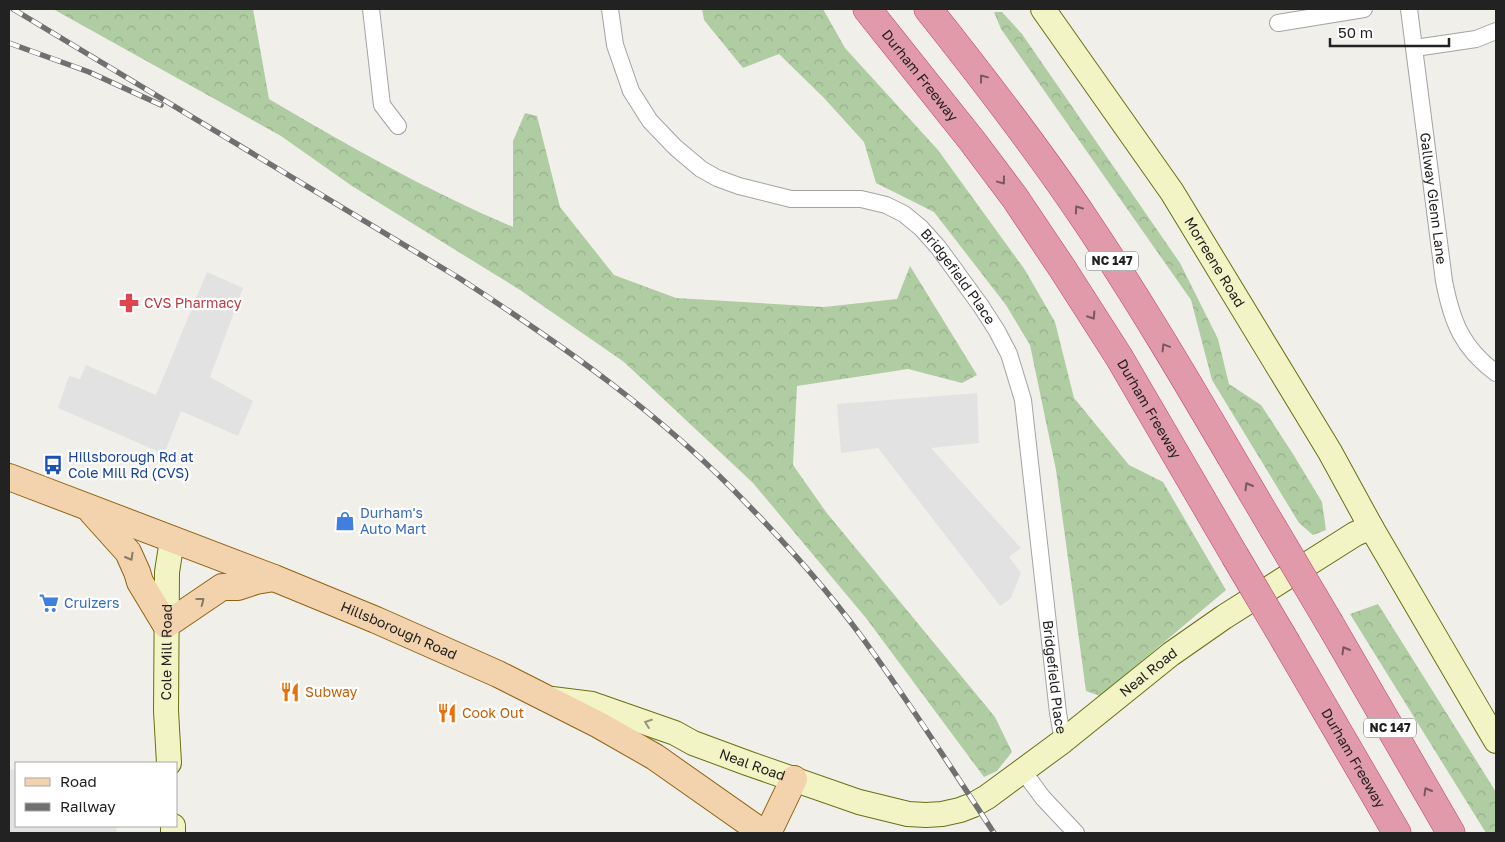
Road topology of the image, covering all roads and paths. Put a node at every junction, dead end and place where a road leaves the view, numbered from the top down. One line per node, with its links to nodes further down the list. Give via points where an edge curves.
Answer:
1 (371, 9): 11 (street, via 382,105)
2 (610, 9): 20 (street, Bridgefield Place, via 615,45 631,91 650,121 682,153 717,178 747,188 791,199 861,199 886,205 904,214 938,247 981,306 1009,354 1023,400)
3 (867, 9): 30 (highway, Durham Freeway / NC 147, one-way to 30, bridge, via 1015,198 1119,358)
4 (928, 9): 31 (highway, NC 147, one-way to 4, bridge, via 1273,528 1086,220 1022,130)
5 (1043, 9): 15 (street, Morreene Road, via 1172,192 1330,452)
6 (1364, 9): 8 (street)
7 (1409, 9): 10 (street, Gallway Glenn Lane)
8 (1278, 23)
9 (1496, 31): 10 (street, via 1476,39)
10 (1415, 48): 12 (street, Gallway Glenn Lane, via 1448,304 1458,332 1484,364)
11 (398, 126)
12 (1496, 373)
13 (9, 477): 14 (main road, Hillsborough Road)
14 (86, 506): 16 (main road, Hillsborough Road); 18 (main road, one-way to 18, via 128,552 140,582)
15 (1370, 527): 20 (street, Neal Road, via 1224,617 1171,654); 21 (street)
16 (172, 540): 17 (main road, Hillsborough Road); 18 (street, Cole Mill Road, via 167,572)
17 (274, 578): 18 (main road, one-way to 17, via 222,587); 19 (main road, Hillsborough Road, via 458,656)
18 (166, 625): 24 (street, Cole Mill Road)
19 (546, 698): 22 (street, Neal Road, one-way to 19, via 675,733 592,704); 23 (main road, Hillsborough Road)
20 (1063, 741): 25 (street, Neal Road)
21 (1496, 741)
22 (693, 743): 23 (street, Neal Road, via 671,745); 26 (street, Neal Road)
23 (655, 757): 27 (main road, Hillsborough Road)
24 (169, 762)
25 (1023, 771): 26 (street, Neal Road, via 973,805 926,815 890,811); 29 (street)
26 (794, 780): 28 (main road)
27 (763, 833)
28 (768, 833)
29 (1076, 833)
30 (1397, 833)
31 (1451, 833)

